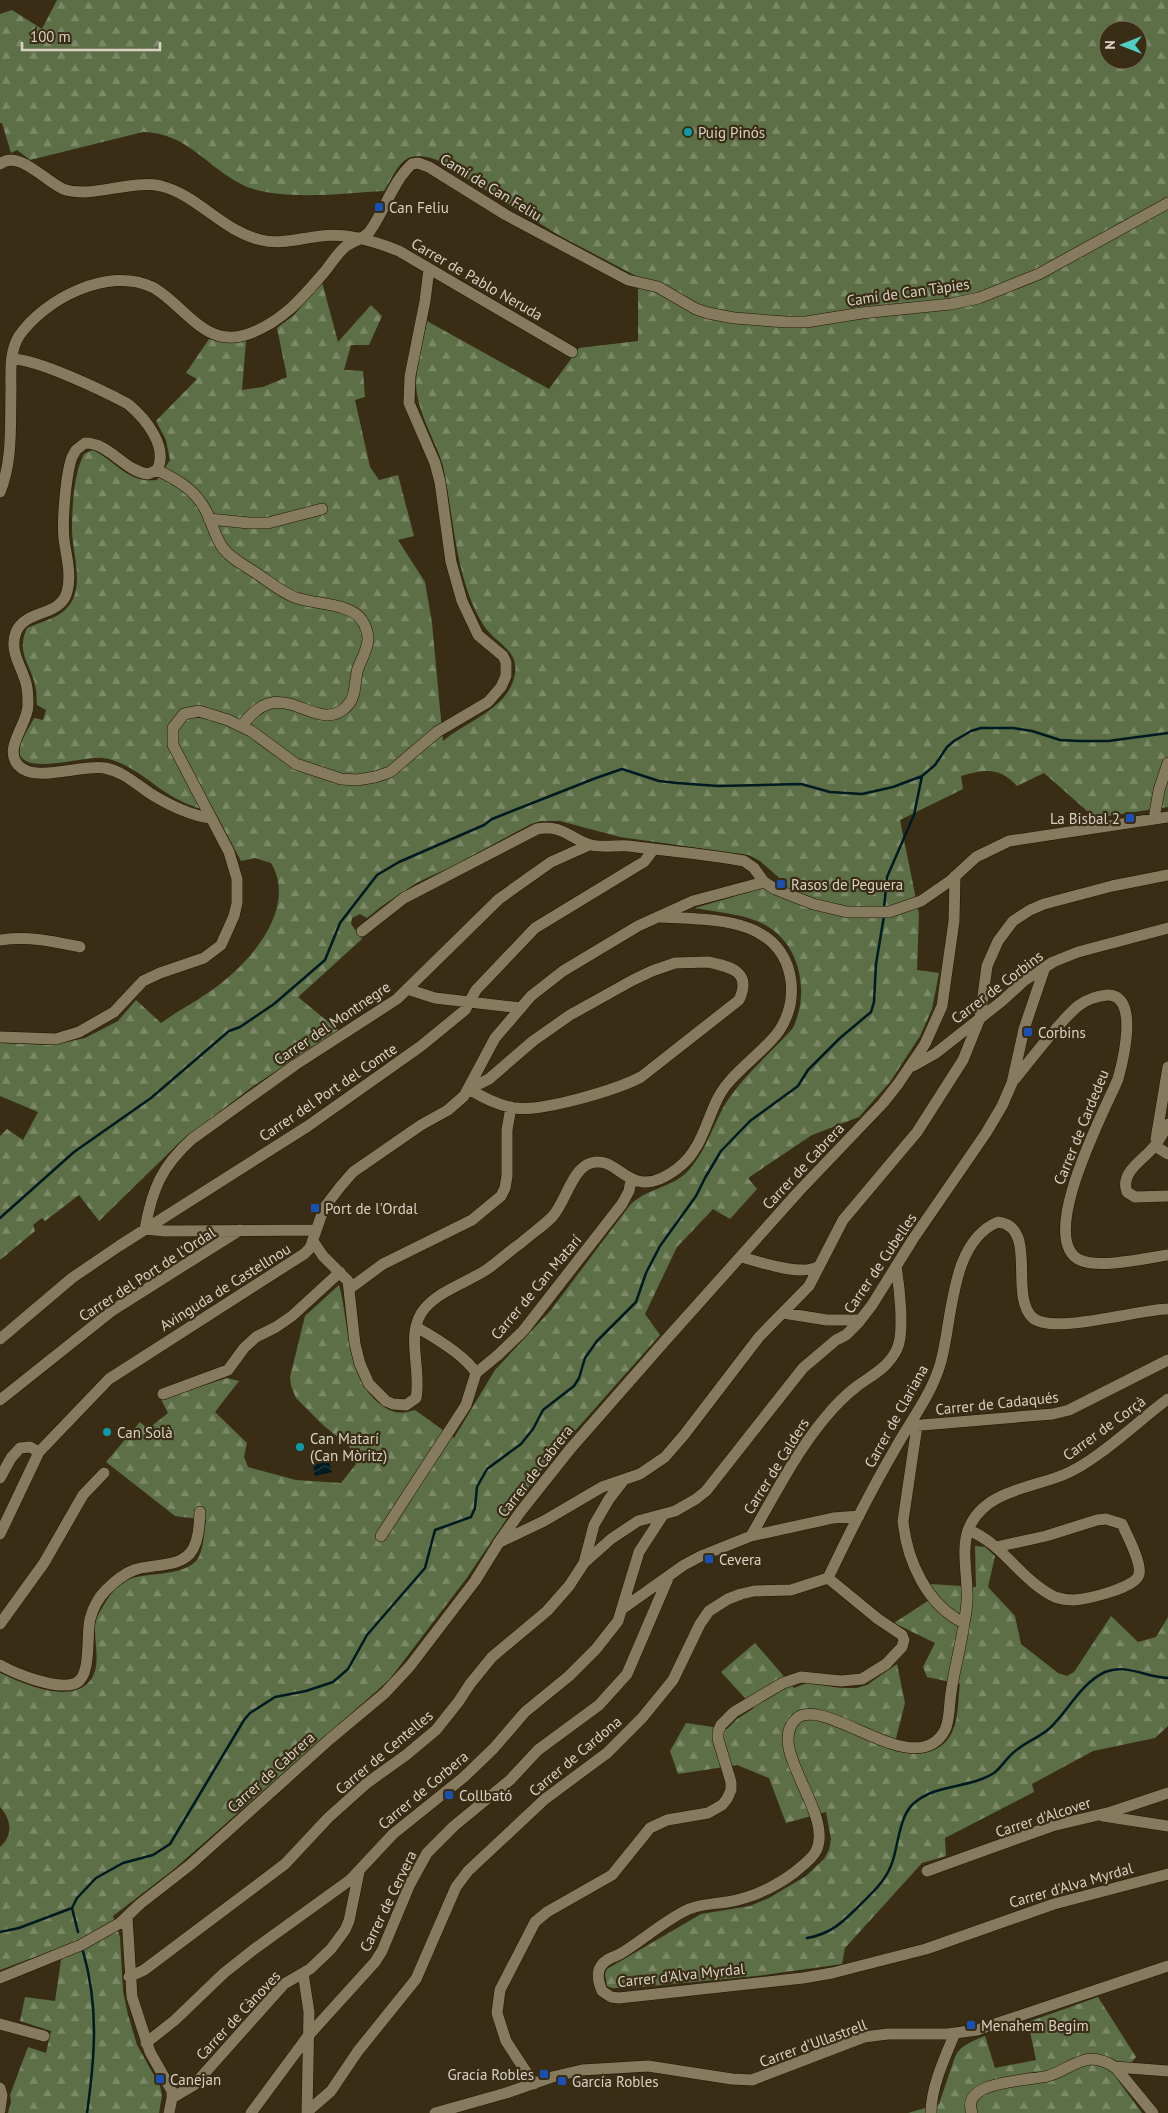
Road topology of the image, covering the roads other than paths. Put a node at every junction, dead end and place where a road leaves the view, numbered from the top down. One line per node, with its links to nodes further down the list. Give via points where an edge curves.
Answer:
1 (0, 164): 3 (street, Carrer de Pablo Neruda, via 16,159 73,192 160,186 187,199 233,231 262,240 272,242 324,236)
2 (1168, 203): 5 (street, Camí de Can Tàpies, via 1039,274 979,298 951,304 806,322 770,322 708,313 658,287)
3 (363, 238): 4 (street, Carrer de Pablo Neruda, via 399,251); 5 (street, Camí de Can Feliu, via 408,167 418,163 449,178 547,238); 7 (street, Camí de Can Feliu, via 345,247 281,318 244,336 208,331 152,287 116,281 76,289 55,302 20,336)
4 (430, 269): 6 (street, Carrer de Pablo Neruda); 12 (street, via 410,376 409,403 435,463 451,562 462,601 478,635 503,656 504,682 488,702 437,732 382,776 341,779 296,764)
5 (637, 284)
6 (572, 352)
7 (12, 359): 8 (street, via 42,366 128,404 143,418 153,435 161,459); 9 (street, Camí de Can Feliu, via 10,444)
8 (157, 470): 11 (street, via 189,488); 15 (street, via 153,474 142,474 91,443 80,446 72,457 64,511 67,591 56,608 27,619 14,640 15,657 26,682 28,708 12,749 17,764 35,774 90,767 111,769 167,803)
9 (0, 492)
10 (322, 509): 11 (street, via 268,523)
11 (209, 519): 12 (street, via 221,546 233,558 295,597 349,609 363,621 367,634 367,648 357,672 355,692 342,710 322,715 294,704 270,703 254,711)
12 (242, 726): 15 (street, via 194,711 179,717 173,728 174,745)
13 (1168, 763): 16 (street)
14 (1168, 817): 16 (street)
15 (210, 818): 32 (street, via 229,852 237,878 234,916 216,950 204,958 143,981 114,1012 79,1032 56,1039)
16 (1154, 819): 20 (street, via 1009,841 976,856)
17 (589, 845): 18 (street); 24 (street, via 564,830 537,829 404,898); 28 (street, Carrer del Montnegre, via 551,862 499,899)
18 (653, 850): 21 (street, via 744,861); 29 (street, Carrer del Port del Comte, via 638,866 535,928 476,990)
19 (1168, 875): 31 (street, via 1044,904 1012,921 987,966)
20 (955, 876): 21 (street, via 921,901 889,912 862,914 813,904); 33 (street, Carrer de Cabrera, via 954,921 942,1006 925,1044)
21 (764, 882): 22 (street, Avinguda de Castellnou, via 693,901)
22 (659, 916): 30 (street, Avinguda de Castellnou, via 563,971); 41 (street, via 731,923 767,937 786,962 791,1002 779,1031 728,1084 688,1158 678,1168 654,1181)
23 (1168, 928): 27 (street, Carrer de Corbins, via 1078,952)
24 (362, 931)
25 (0, 940): 26 (street, via 43,939)
26 (80, 947)
27 (1045, 966): 31 (street, Carrer de Corbins); 35 (street, Carrer de Cubelles, via 1024,1029)
28 (407, 989): 29 (street, via 435,998); 43 (street, Carrer del Montnegre, via 295,1065 182,1148 161,1174 154,1189)
29 (470, 1001): 30 (street); 43 (street, Carrer del Port del Comte, via 456,1018 391,1068 308,1126)
30 (521, 1008): 36 (street, Avinguda de Castellnou, via 495,1038)
31 (980, 1018): 33 (street, Carrer de Corbins, via 936,1053); 48 (street, via 963,1060 930,1114 897,1158 851,1209)
32 (0, 1037)
33 (909, 1068): 47 (street, Carrer de Cabrera, via 883,1103)
34 (1168, 1068): 39 (street)
35 (1012, 1083): 46 (street, Carrer de Cardedeu, via 1079,1005 1103,995 1117,997 1124,1008 1127,1034 1121,1067 1071,1189 1066,1216 1067,1242 1075,1257 1087,1263 1124,1262); 49 (street, Carrer de Cubelles, via 986,1134)
36 (469, 1089): 37 (street); 37 (street, via 489,1079 533,1041 570,1015 652,971 675,963 708,962 736,970 742,977 744,984 739,1000 641,1078 567,1102); 45 (street, Avinguda de Castellnou, via 448,1110 353,1172 324,1208)
37 (511, 1107): 51 (street, via 507,1130 507,1176 501,1196 472,1220 383,1264)
38 (1168, 1124): 39 (street)
39 (1155, 1146): 40 (street); 42 (street, via 1130,1172 1127,1192 1136,1197)
40 (1168, 1154)
41 (631, 1180): 55 (street, via 607,1164 587,1164 577,1174 554,1216 487,1269 424,1308); 58 (street, Carrer de Can Matarí, via 622,1204 528,1324)
42 (1168, 1196)
43 (145, 1229): 44 (street); 56 (street, Carrer del Port del Comte, via 72,1278)
44 (240, 1230): 45 (street); 61 (street, Carrer del Port de l'Ordal, via 113,1310)
45 (314, 1236): 50 (street, via 323,1256); 63 (street, Avinguda de Castellnou, via 304,1254 294,1262 109,1379)
46 (1168, 1255)
47 (741, 1257): 48 (street, via 788,1268 807,1270); 74 (street, Carrer de Cabrera, via 571,1448)
48 (819, 1266): 53 (street, via 809,1286)
49 (896, 1266): 54 (street, Carrer de Cubelles); 73 (street, Carrer de Calders, via 901,1324 899,1347 887,1365 848,1394 824,1419 806,1442)
50 (340, 1272): 51 (street, via 348,1281); 59 (street, via 292,1316 256,1337 228,1370)
51 (349, 1289): 55 (street, via 360,1364 369,1384 393,1404 406,1405 416,1398)
52 (1168, 1309): 62 (street, Carrer de Clariana, via 1065,1324 1040,1322 1033,1318 1024,1301 1020,1249 1015,1232 1005,1223 991,1225 975,1241 963,1261 940,1367)
53 (783, 1313): 54 (street, via 827,1320); 66 (street, via 760,1337 672,1449 650,1468)
54 (860, 1320): 68 (street, Carrer de Cubelles, via 803,1368 706,1490 686,1506)
55 (416, 1327): 58 (street, via 471,1365)
56 (0, 1339)
57 (1168, 1360): 62 (street, Carrer de Cadaqués, via 1069,1410)
58 (476, 1373): 72 (street, via 466,1405)
59 (163, 1394)
60 (1168, 1399): 70 (street, Carrer de Corçà, via 1071,1471 996,1499 978,1513)
61 (0, 1400)
62 (912, 1426): 69 (street, Carrer de Clariana); 80 (street, via 904,1533 926,1588 941,1608)
63 (39, 1452): 65 (street, via 30,1447 20,1448); 71 (street, Avinguda de Castellnou)
64 (104, 1473): 81 (street, via 83,1495 44,1563)
65 (0, 1478)
66 (623, 1481): 74 (street, via 602,1487); 76 (street, Carrer de Centelles, via 594,1525)
67 (200, 1512): 82 (street, via 196,1543 188,1556 171,1564 134,1570 121,1576 98,1599 87,1640 86,1670 81,1679 66,1686 55,1684)
68 (663, 1515): 76 (street, Carrer de Cubelles, via 638,1521); 79 (street, Carrer de Corbera, via 639,1552)
69 (859, 1516): 73 (street, via 833,1518); 78 (street, Carrer de Clariana)
70 (968, 1530): 75 (street); 80 (street, Carrer de Corçà, via 965,1549 968,1604)
71 (0, 1534)
72 (381, 1536)
73 (751, 1536): 77 (street, via 701,1556)
74 (498, 1543): 89 (street, Carrer de Cabrera, via 475,1581 393,1685)
75 (996, 1547): 75 (street, via 1106,1519 1122,1524 1139,1574 1132,1584 1119,1589 1073,1600 1063,1599 1052,1595 1016,1569)
76 (584, 1563): 92 (street, Carrer de Centelles, via 558,1599 480,1671 436,1730 367,1783 328,1818 285,1864 144,1970)
77 (669, 1576): 79 (street); 97 (street, Carrer de Cervera, via 627,1674 599,1705 538,1750 510,1780 426,1853 375,1962)
78 (828, 1578): 101 (street, via 902,1635 902,1647 886,1664 862,1679 801,1678 783,1683 734,1712 718,1732 731,1782 731,1790 722,1805 708,1813 667,1820 650,1828 612,1875 535,1922 500,1990 497,2014 506,2041); 105 (street, Carrer de Cardona, via 791,1590 741,1594 709,1611 673,1680 642,1718 607,1753 546,1799 468,1871 456,1887 416,1979 331,2091)
79 (622, 1609): 86 (street, Carrer de Corbera, via 618,1621 569,1676 525,1712 464,1777 393,1834)
80 (964, 1623): 88 (street, Carrer d'Alva Myrdal, via 948,1718 938,1739 925,1746 909,1747 821,1716 804,1714 796,1719 789,1729 788,1742 818,1825 816,1850 781,1882 749,1897 689,1909 608,1959 599,1969 602,1991 619,1998 832,1973 926,1949 1067,1900)
81 (0, 1624)
82 (0, 1664)
83 (1168, 1793): 84 (street, Carrer d'Alcover)
84 (1094, 1815): 85 (street); 87 (street, Carrer d'Alcover, via 1052,1826)
85 (1168, 1826)
86 (359, 1871): 91 (street, Carrer de Cànoves, via 345,1930 331,1949); 98 (street, Carrer de Corbera, via 224,1973)
87 (927, 1871)
88 (1168, 1874)
89 (127, 1917): 92 (street); 93 (street, Carrer de Cabrera, via 96,1938)
90 (1164, 1967): 95 (street, Carrer d'Ullastrell, via 977,2030)
91 (303, 1973): 97 (street); 103 (street, Carrer de Cànoves, via 284,1984 194,2085)
92 (129, 1977): 98 (street)
93 (0, 1978)
94 (0, 2024): 96 (street)
95 (955, 2033): 101 (street, Carrer d'Ullastrell, via 864,2037 752,2080 640,2066 582,2070); 109 (street, via 943,2063)
96 (44, 2036)
97 (308, 2036): 105 (street); 107 (street, Carrer de Cervera)
98 (146, 2043): 103 (street, via 169,2084)
99 (1115, 2067): 100 (street); 110 (street, via 1091,2059 1049,2076 992,2085 972,2098); 111 (street)
100 (1168, 2071)
101 (534, 2084): 108 (street, Carrer d'Ullastrell)
102 (0, 2088): 104 (street)
103 (172, 2098): 106 (street)
104 (1, 2106)
105 (307, 2112)
106 (169, 2113)
107 (251, 2113)
108 (435, 2113)
109 (931, 2113)
110 (972, 2113)
111 (1153, 2113)

